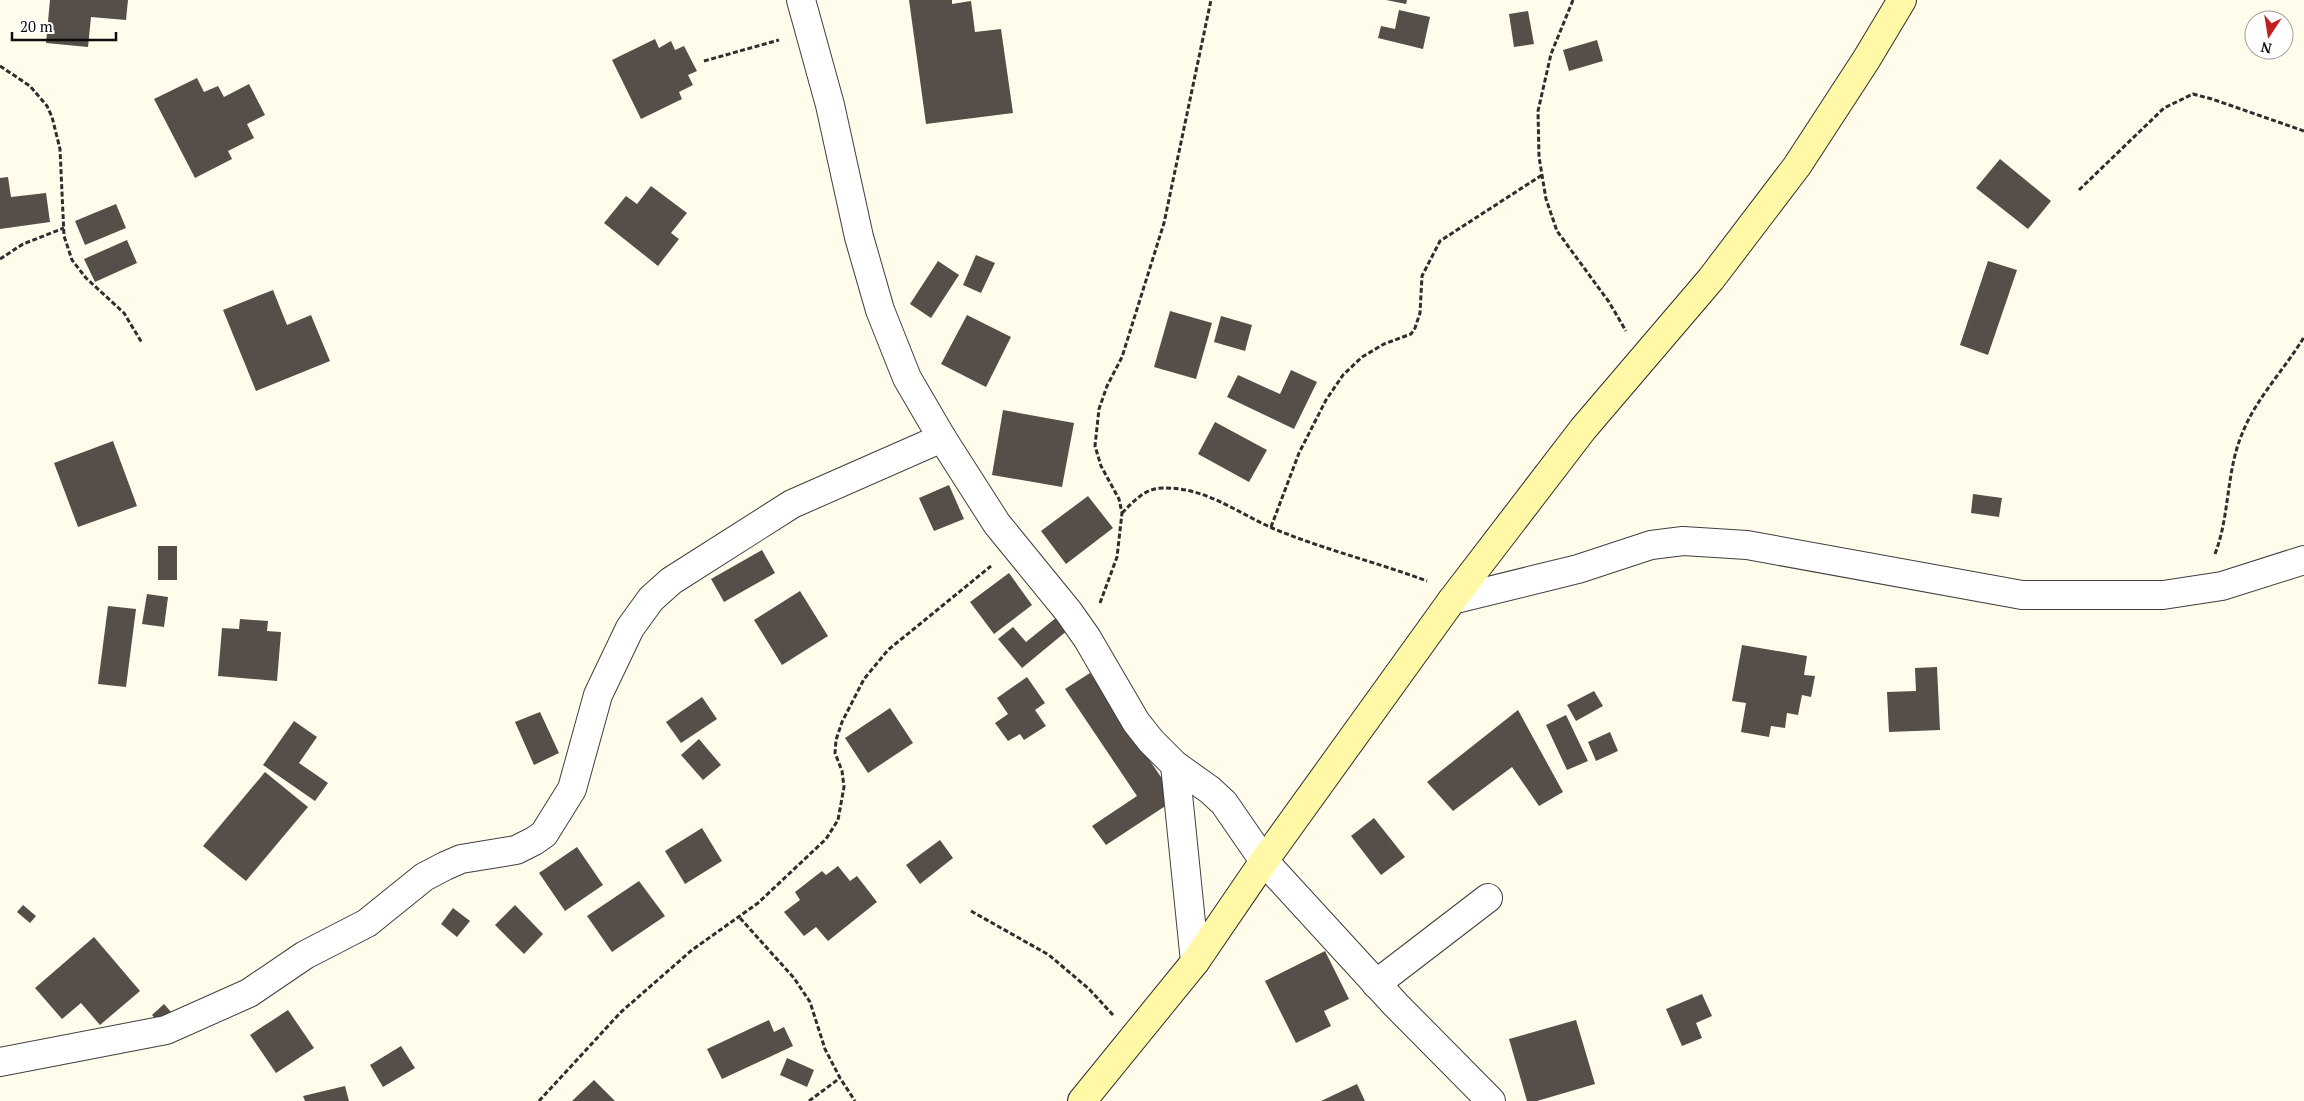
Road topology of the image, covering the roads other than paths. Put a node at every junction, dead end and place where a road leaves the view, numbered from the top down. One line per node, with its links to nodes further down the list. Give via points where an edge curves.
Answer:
1 (801, 0): 3 (street, via 830,105 858,237 880,310 907,378)
2 (1902, 0): 5 (main road, via 1797,166 1711,280 1584,429)
3 (942, 438): 6 (street, via 1014,547 1087,638 1136,722); 11 (street, via 792,504 671,580 651,599 630,628 598,695 572,789 544,834 534,841 516,850 461,859 445,866 424,877 367,923 305,955 249,993 166,1030)
4 (2304, 560): 5 (street, via 2222,586 2163,595 2022,596 1746,545 1683,541 1650,545 1552,577)
5 (1455, 596): 7 (main road)
6 (1175, 765): 7 (street, via 1224,804); 9 (street)
7 (1264, 861): 9 (main road); 10 (street)
8 (1488, 898): 10 (street)
9 (1194, 962): 12 (main road)
10 (1376, 984): 13 (street)
11 (0, 1062)
12 (1082, 1101)
13 (1491, 1101)

